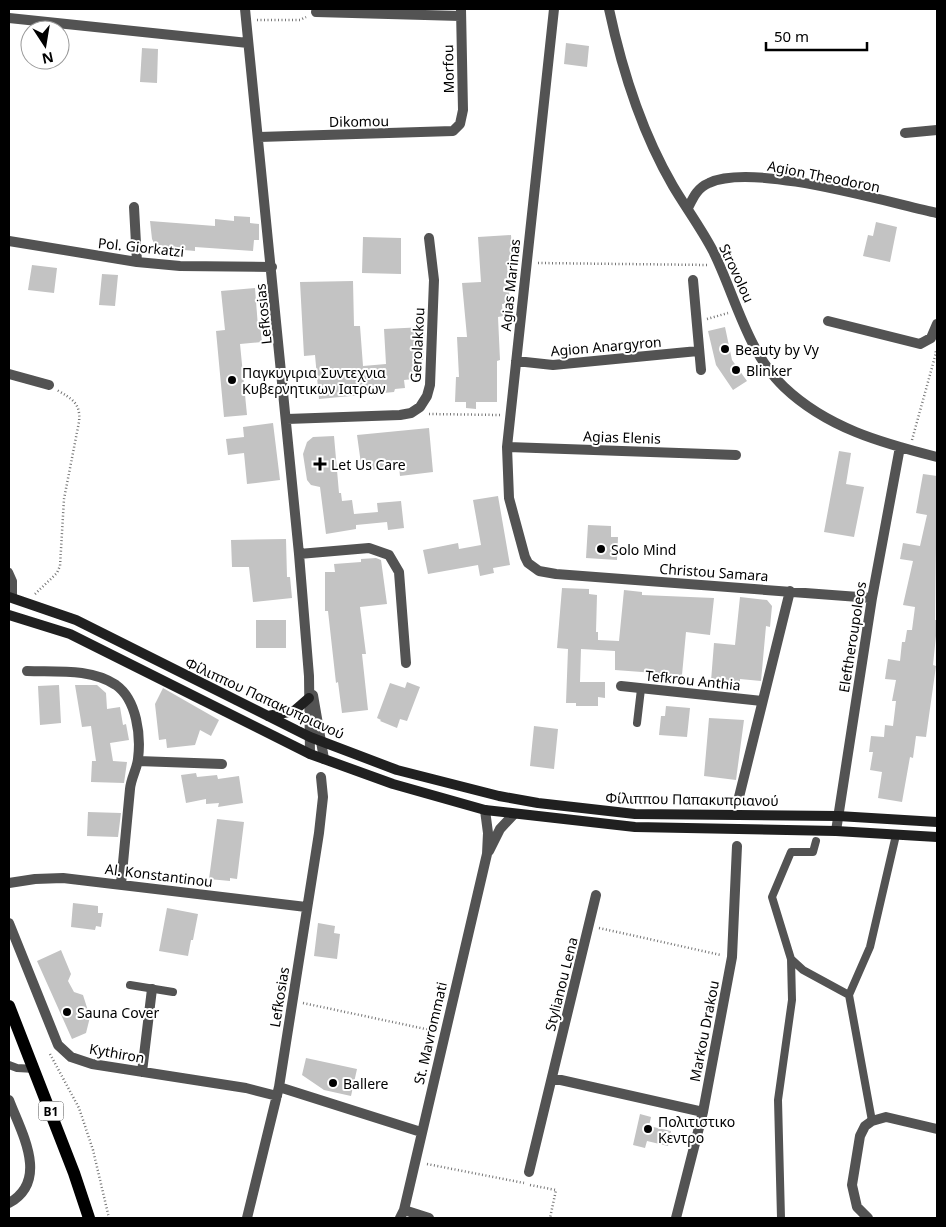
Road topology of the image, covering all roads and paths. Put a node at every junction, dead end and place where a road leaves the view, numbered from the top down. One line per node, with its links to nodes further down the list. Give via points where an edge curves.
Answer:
1 (245, 9): 7 (street, Lefkosias)
2 (554, 9): 19 (street, Agias Marinas)
3 (609, 9): 14 (street, Strovolou, via 622,62 647,134)
4 (316, 12): 5 (street); 7 (path, via 300,20)
5 (461, 12): 9 (street, Morfou, via 463,110)
6 (9, 18): 8 (street)
7 (246, 20): 8 (street, Lefkosias)
8 (248, 42): 12 (street, Lefkosias)
9 (458, 128): 12 (street, Dikomou, via 443,133)
10 (937, 130): 11 (street)
11 (905, 133)
12 (259, 137): 21 (street, Lefkosias)
13 (134, 207): 18 (street)
14 (688, 208): 15 (street, Agion Theodoron, via 698,190 707,184 725,178 752,177 801,183); 20 (street, Strovolou)
15 (937, 213)
16 (429, 238): 33 (street, Gerolakkou, via 434,280 431,378 427,396)
17 (9, 241): 18 (street, Pol. Giorkatzi)
18 (137, 262): 21 (street, Pol. Giorkatzi)
19 (526, 263): 20 (path); 29 (street, Agias Marinas)
20 (719, 265): 23 (street, Strovolou)
21 (272, 267): 35 (street, Lefkosias)
22 (693, 280): 25 (street)
23 (740, 310): 25 (path); 37 (street, Strovolou, via 764,361 785,387 838,424 862,436)
24 (828, 320): 27 (street, via 913,343)
25 (696, 322): 28 (street)
26 (937, 324): 27 (street)
27 (934, 339): 37 (path, via 936,353)
28 (698, 351): 29 (street, Agion Anargyron, via 553,365); 30 (street)
29 (516, 361): 34 (street, Agias Marinas)
30 (701, 370)
31 (9, 374): 32 (street)
32 (49, 385): 46 (path, via 77,403 80,422 64,499 60,566)
33 (420, 407): 34 (path, via 430,415); 35 (street, via 400,415)
34 (510, 415): 36 (street, Agias Marinas)
35 (287, 419): 40 (street, Lefkosias)
36 (507, 447): 38 (street, Agias Elenis); 41 (street, Agias Marinas, via 509,498)
37 (905, 449): 39 (street, Strovolou); 45 (street, Eleftheroupoleos)
38 (736, 455)
39 (937, 457)
40 (299, 554): 48 (street, via 369,548 389,554 400,572); 50 (street, Lefkosias)
41 (528, 563): 43 (street, Christou Samara, via 539,571 556,574)
42 (9, 572): 44 (lane, via 13,581)
43 (790, 591): 45 (street, Christou Samara); 54 (street)
44 (11, 598): 46 (main road, Φίλιππου Παπακυπριανού)
45 (872, 598): 67 (street, Eleftheroupoleos)
46 (28, 602): 55 (main road, Φίλιππου Παπακυπριανού, via 76,620)
47 (9, 615): 59 (main road, Φίλιππου Παπακυπριανού, via 70,634)
48 (406, 663)
49 (27, 671): 61 (street, via 80,672 117,686 132,707 138,736)
50 (309, 676): 53 (street, Lefkosias); 58 (street, Lefkosias)
51 (621, 686): 52 (street, Tefkrou Anthia)
52 (641, 689): 54 (street, Tefkrou Anthia); 56 (lane)
53 (309, 698): 55 (main road, via 294,711); 57 (street, Lefkosias)
54 (762, 701): 64 (street)
55 (266, 716): 57 (main road, Φίλιππου Παπακυπριανού)
56 (637, 723)
57 (310, 737): 58 (main road, Φίλιππου Παπακυπριανού); 59 (street, Lefkosias)
58 (322, 742): 60 (street, Lefkosias); 67 (main road, Φίλιππου Παπακυπριανού, via 397,770 538,803 635,814)
59 (310, 754): 60 (main road, Φίλιππου Παπακυπριανού)
60 (324, 759): 65 (main road, Φίλιππου Παπακυπριανού, via 393,784)
61 (138, 761): 62 (street); 76 (street, via 130,784)
62 (222, 764)
63 (321, 777): 78 (street, Lefkosias, via 323,797 319,833)
64 (739, 797)
65 (485, 810): 66 (main road, Φίλιππου Παπακυπριανού); 74 (street, St. Mavrommati)
66 (514, 814): 69 (main road, Φίλιππου Παπακυπριανού, via 635,827); 74 (street, St. Mavrommati, via 500,829)
67 (838, 816): 68 (main road, Φίλιππου Παπακυπριανού); 69 (street, Eleftheroupoleos)
68 (937, 822)
69 (836, 831): 70 (main road, Φίλιππου Παπακυπριανού)
70 (896, 835): 71 (main road, Φίλιππου Παπακυπριανού); 86 (lane, via 870,947)
71 (937, 837)
72 (816, 841): 82 (lane, via 814,852 791,852 772,897)
73 (737, 846): 81 (street, Markou Drakou)
74 (487, 854): 89 (street, St. Mavrommati)
75 (9, 883): 76 (street, Al. Konstantinou, via 35,878 63,878)
76 (121, 884): 78 (street, Al. Konstantinou)
77 (596, 895): 80 (street, Stylianou Lena)
78 (306, 907): 87 (street, Lefkosias)
79 (9, 923): 93 (street, Kythiron, via 62,1049 84,1062)
80 (589, 926): 81 (path); 94 (street, Stylianou Lena)
81 (732, 958): 97 (street, Markou Drakou)
82 (791, 960): 86 (lane); 111 (lane, via 792,1000 778,1100)
83 (130, 985): 84 (lane)
84 (152, 989): 85 (lane); 93 (street)
85 (172, 992)
86 (849, 995): 98 (lane)
87 (292, 1000): 89 (path); 95 (street, Lefkosias)
88 (9, 1006): 92 (main road, B1)
89 (445, 1033): 100 (street, St. Mavrommati)
90 (48, 1048): 106 (path, via 79,1108)
91 (9, 1065): 92 (lane)
92 (35, 1069): 105 (main road, B1)
93 (142, 1072): 95 (street, Kythiron)
94 (552, 1078): 97 (street); 102 (street, Stylianou Lena)
95 (278, 1091): 100 (street, Kythiron); 107 (street, Lefkosias)
96 (9, 1100): 103 (street, via 30,1154 31,1166 24,1190)
97 (703, 1112): 110 (street, Markou Drakou)
98 (876, 1119): 99 (street, via 892,1117); 112 (street, via 865,1126 860,1136 852,1185 857,1207)
99 (937, 1129)
100 (421, 1132): 101 (street, St. Mavrommati)
101 (415, 1161): 104 (street, St. Mavrommati); 109 (path, via 556,1190)
102 (529, 1172)
103 (9, 1203)
104 (402, 1214): 108 (street)
105 (89, 1218)
106 (110, 1218)
107 (247, 1218)
108 (429, 1218)
109 (550, 1218)
110 (676, 1218)
111 (781, 1218)
112 (868, 1218)

